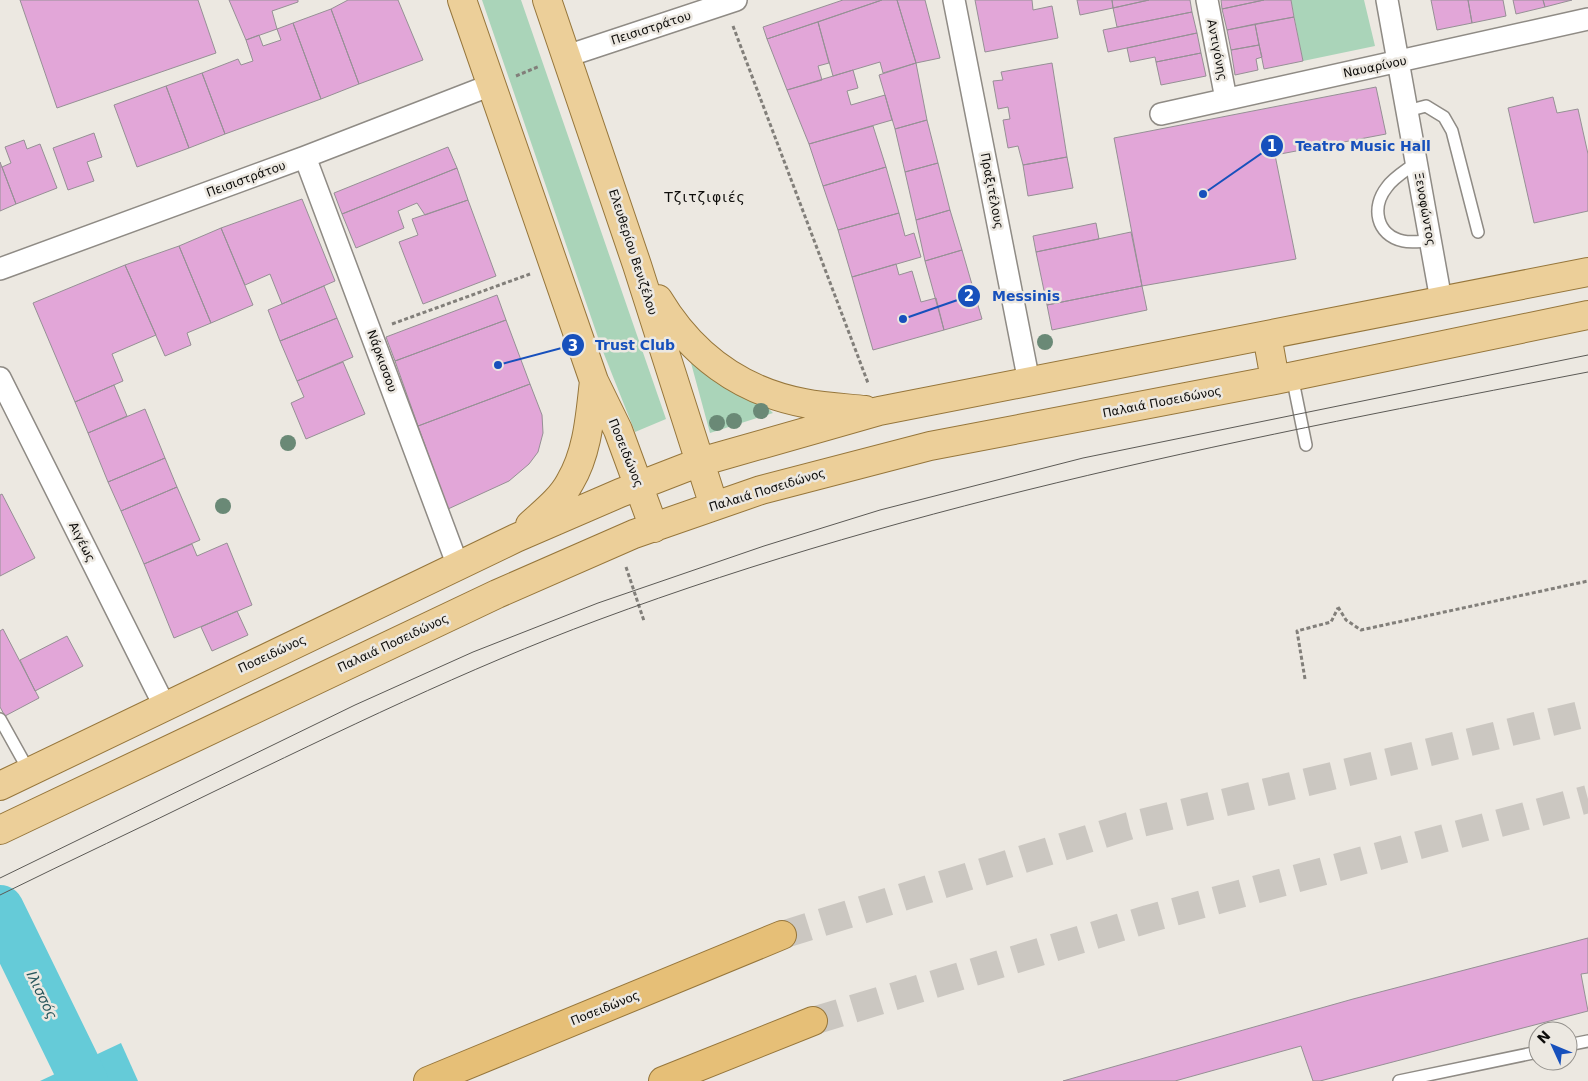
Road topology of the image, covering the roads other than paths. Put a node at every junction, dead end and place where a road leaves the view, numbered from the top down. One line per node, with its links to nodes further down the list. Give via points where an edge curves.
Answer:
1 (462, 0): 10 (main road)
2 (547, 0): 8 (main road, Ελευθερίου Βενιζέλου)
3 (954, 0): 27 (street, Πραξιτέλους)
4 (1207, 0): 11 (street, Αντιγόνης)
5 (1387, 0): 9 (street, Ξενοφώντος)
6 (730, 2): 8 (street, Πεισιστράτου)
7 (1588, 19): 9 (street, Ναυαρίνου)
8 (567, 56): 18 (main road, Ελευθερίου Βενιζέλου)
9 (1399, 61): 11 (street, Ναυαρίνου); 12 (street, Ξενοφώντος)
10 (491, 85): 14 (street, Πεισιστράτου); 26 (main road)
11 (1226, 99): 13 (street, Ναυαρίνου)
12 (1408, 111): 15 (street, Ξενοφώντος); 16 (lane, via 1426,106 1444,117 1452,131)
13 (1161, 114)
14 (305, 157): 19 (street, Πεισιστράτου); 35 (street, Νάρκισσου)
15 (1417, 162): 17 (street, Ξενοφώντος); 17 (lane, via 1388,185 1380,197 1380,227 1404,242)
16 (1478, 232)
17 (1431, 241): 21 (street, Ξενοφώντος)
18 (637, 265): 28 (main road, via 671,320 694,347 735,378 804,404); 30 (main road, Ελευθερίου Βενιζέλου)
19 (0, 269)
20 (1588, 272): 21 (main road)
21 (1442, 300): 23 (main road)
22 (1588, 314): 25 (main road, Παλαιά Ποσειδώνος)
23 (1267, 335): 25 (main road); 27 (main road)
24 (0, 378): 36 (street, Αιγέως)
25 (1283, 378): 29 (lane); 32 (main road, Παλαιά Ποσειδώνος, via 930,446)
26 (594, 381): 31 (main road, Ποσειδώνος, via 618,430); 34 (main road, via 584,449 570,482 552,505)
27 (1029, 382): 28 (main road)
28 (879, 411): 30 (main road)
29 (1306, 445)
30 (700, 462): 31 (main road); 32 (main road, Ελευθερίου Βενιζέλου)
31 (639, 485): 33 (main road, Ποσειδώνος); 34 (main road)
32 (714, 506): 33 (main road, Παλαιά Ποσειδώνος)
33 (654, 528): 40 (main road, Παλαιά Ποσειδώνος, via 497,594)
34 (516, 538): 35 (main road, Ποσειδώνος)
35 (458, 566): 36 (main road, Ποσειδώνος)
36 (164, 705): 38 (main road, Ποσειδώνος)
37 (0, 719): 38 (lane)
38 (29, 771): 39 (main road)
39 (0, 786)
40 (0, 830)
41 (782, 935): 44 (highway, Ποσειδώνος)
42 (813, 1021): 45 (highway)
43 (1528, 1054): 46 (lane)
44 (428, 1081)
45 (663, 1081)
46 (1400, 1081)

